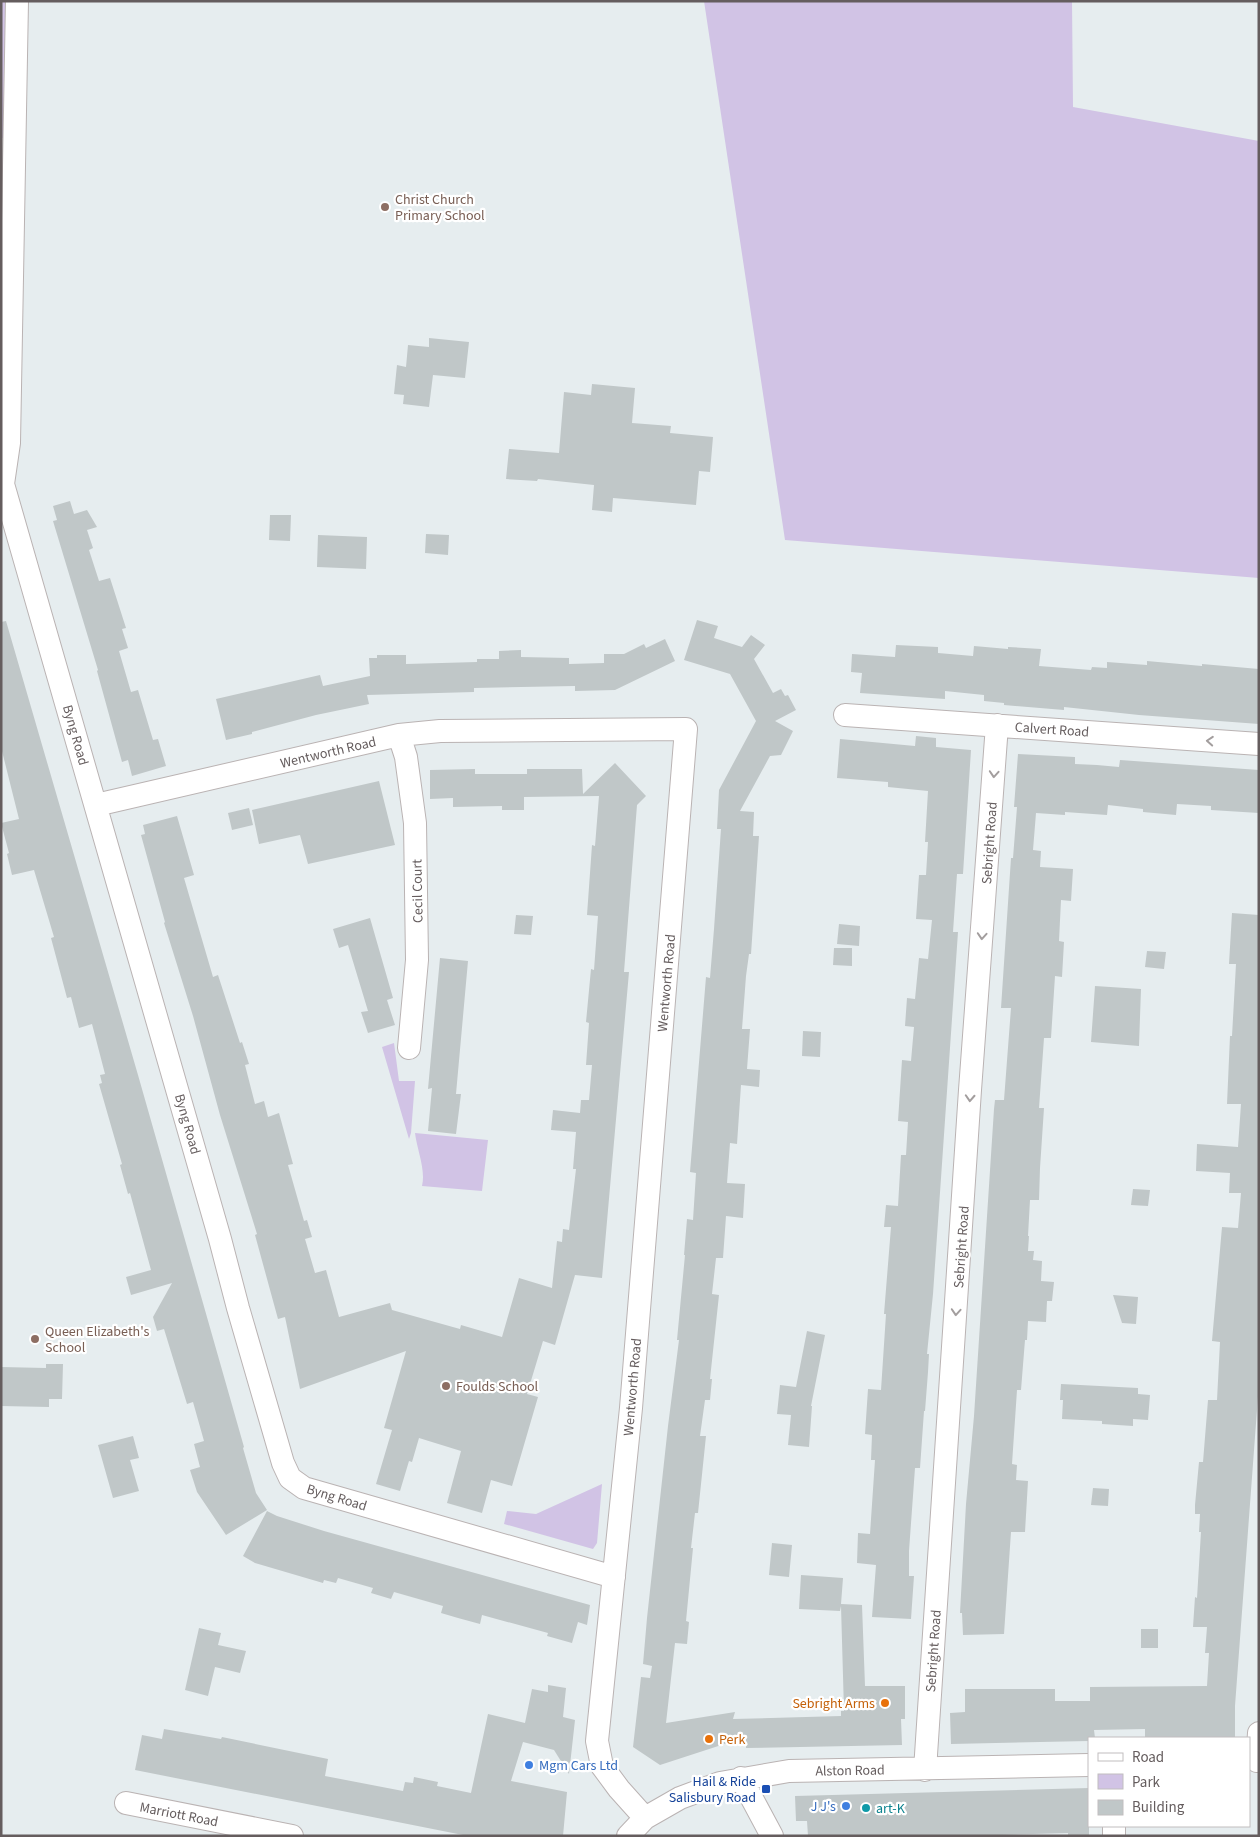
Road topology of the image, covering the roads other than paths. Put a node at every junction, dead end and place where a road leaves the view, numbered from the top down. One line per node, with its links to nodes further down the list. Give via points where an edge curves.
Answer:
1 (17, 1): 6 (street, Byng Road, via 8,443 4,484)
2 (845, 715): 3 (street, Calvert Road)
3 (997, 725): 5 (street, Calvert Road, one-way to 3); 12 (street, Sebright Road, one-way to 12)
4 (399, 735): 6 (street, Wentworth Road); 7 (street, Cecil Court, via 406,757 415,823 417,960); 8 (street, Wentworth Road, via 440,731 686,730 632,1400)
5 (1259, 744)
6 (96, 805): 8 (street, Byng Road, via 240,1317 290,1478 304,1488)
7 (408, 1048)
8 (614, 1577): 15 (street, Wentworth Road, via 597,1741 602,1766)
9 (1259, 1733): 10 (street)
10 (1255, 1761)
11 (1088, 1765): 12 (street, Alston Road)
12 (925, 1770): 13 (street, Alston Road, via 789,1771)
13 (741, 1778): 15 (street, Alston Road, via 680,1798); 18 (street)
14 (126, 1803): 16 (street, Marriott Road)
15 (645, 1818): 17 (street, Alston Road)
16 (290, 1836)
17 (628, 1836)
18 (772, 1836)

